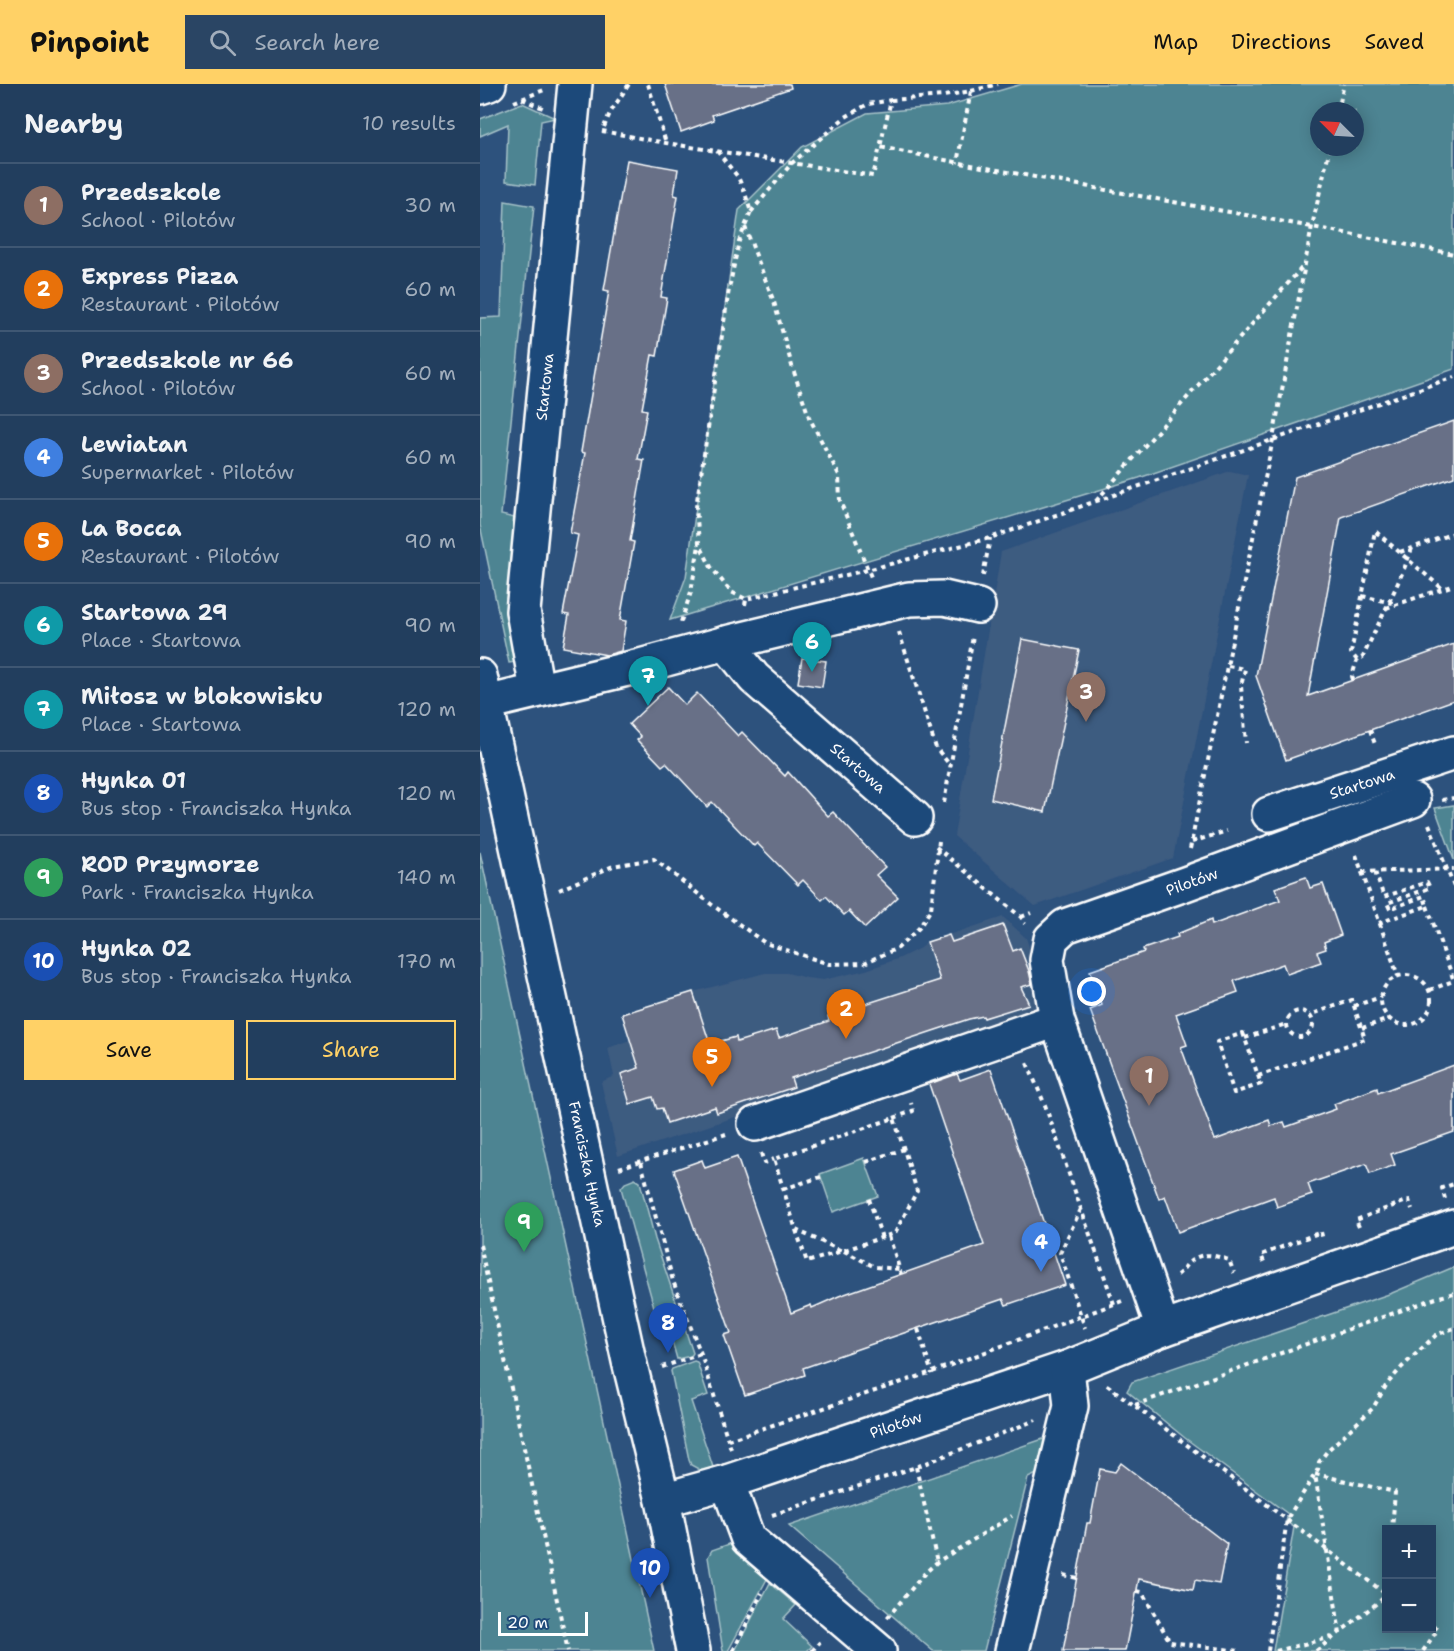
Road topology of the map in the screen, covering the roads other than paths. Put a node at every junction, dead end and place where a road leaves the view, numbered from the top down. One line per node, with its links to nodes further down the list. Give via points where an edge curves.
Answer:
1 (563, 86): 7 (street, Startowa, via 522,611)
2 (480, 87): 3 (street)
3 (499, 94)
4 (978, 606): 5 (street, via 944,598 909,599)
5 (726, 643): 7 (street); 11 (street, Startowa, via 754,678)
6 (483, 690): 7 (street); 18 (street, Franciszka Hynka, via 629,1361)
7 (537, 690)
8 (1454, 753): 10 (street, Startowa)
9 (1420, 807): 12 (street, Pilotów, via 1346,825 1065,926 1051,939 1047,960)
10 (1269, 814)
11 (933, 821)
12 (1057, 1020): 13 (street); 15 (street, Pilotów)
13 (755, 1124)
14 (1454, 1227): 15 (street, Pilotów)
15 (1163, 1329): 16 (street, Pilotów)
16 (1067, 1368): 17 (street, Pilotów); 21 (street, via 1071,1406)
17 (727, 1482): 18 (street, Pilotów); 19 (street, via 748,1539)
18 (663, 1500): 20 (street, Franciszka Hynka)
19 (873, 1646)
20 (693, 1651)
21 (1012, 1651)

